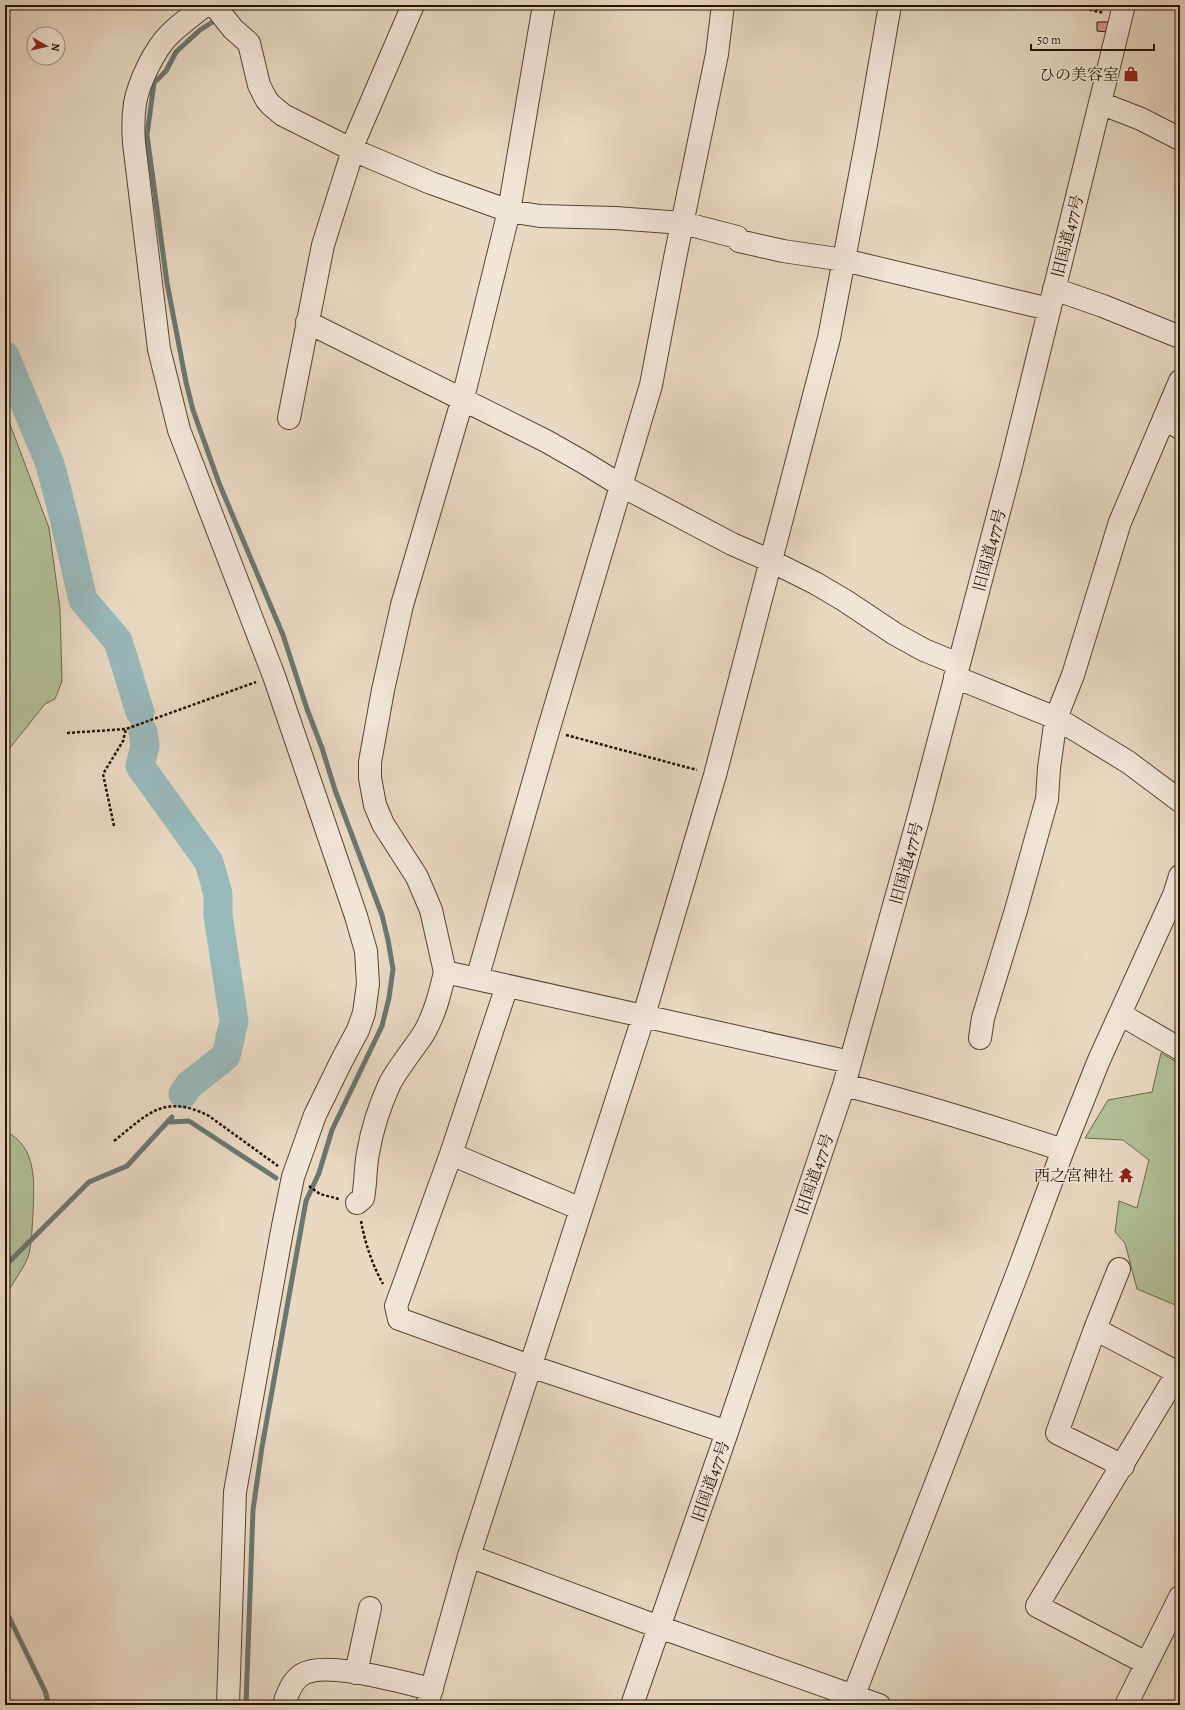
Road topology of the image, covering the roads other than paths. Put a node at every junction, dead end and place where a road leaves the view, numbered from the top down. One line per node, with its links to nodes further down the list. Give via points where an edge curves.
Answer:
1 (413, 5): 9 (street)
2 (544, 5): 10 (street)
3 (723, 5): 11 (street, via 715,61)
4 (890, 5): 12 (street)
5 (211, 6): 9 (street, via 249,43 259,86 271,105 283,115); 54 (street, via 168,36 150,63 135,101 134,143 159,349 179,430 274,676 363,938 368,984 364,1013 358,1030 315,1115 299,1180 282,1231 235,1492)
6 (1114, 9): 7 (street, 旧国道477号)
7 (1100, 103): 8 (street, via 1141,119); 13 (street, 旧国道477号)
8 (1180, 139)
9 (352, 149): 10 (street, via 430,183); 15 (street, via 323,245)
10 (509, 211): 11 (street, via 540,216 615,218); 18 (street)
11 (682, 224): 12 (street, via 737,236 739,241 761,246); 21 (street, via 651,386)
12 (844, 260): 14 (street); 22 (street, via 828,338)
13 (1054, 289): 14 (street, 旧国道477号); 16 (street)
14 (1049, 309): 23 (street, 旧国道477号)
15 (307, 322): 18 (street); 19 (street)
16 (1180, 337)
17 (1180, 381): 20 (street)
18 (463, 398): 21 (street, via 546,441); 27 (street, via 402,605 370,762 375,805 383,824 417,877 431,910)
19 (289, 418)
20 (1172, 423): 24 (street, via 1120,522 1073,676)
21 (622, 486): 22 (street, via 732,544); 28 (street)
22 (771, 561): 23 (street, via 844,600); 31 (street, via 715,775)
23 (957, 671): 24 (street); 34 (street, 旧国道477号)
24 (1056, 718): 25 (street, via 1128,762); 32 (street, via 1047,799 983,1018)
25 (1180, 801)
26 (1178, 890): 30 (street)
27 (445, 972): 28 (street); 38 (street, via 438,1004 424,1032 390,1084 381,1107 367,1154 363,1198)
28 (477, 979): 29 (street)
29 (507, 986): 31 (street); 37 (street)
30 (1120, 1014): 33 (street); 36 (street)
31 (644, 1015): 34 (street); 39 (street)
32 (980, 1038)
33 (1180, 1049)
34 (850, 1062): 35 (street, 旧国道477号)
35 (844, 1085): 36 (street, via 966,1119); 44 (street, 旧国道477号)
36 (1063, 1150): 53 (street)
37 (451, 1154): 39 (street); 42 (street, via 396,1306 399,1319)
38 (357, 1203)
39 (581, 1209): 42 (street)
40 (1119, 1269): 41 (street)
41 (1095, 1329): 43 (street); 45 (street, via 1057,1433)
42 (530, 1366): 44 (street); 46 (street)
43 (1179, 1372): 45 (street)
44 (727, 1432): 49 (street, 旧国道477号)
45 (1123, 1466): 50 (street, via 1038,1606)
46 (469, 1556): 49 (street); 52 (street)
47 (1180, 1597): 50 (street)
48 (370, 1608): 51 (street)
49 (659, 1627): 53 (street); 56 (street, 旧国道477号)
50 (1146, 1663): 58 (street)
51 (356, 1673): 52 (street); 55 (street, via 327,1669 302,1674 288,1692)
52 (430, 1697)
53 (852, 1701): 57 (street)
54 (228, 1705)
55 (284, 1705)
56 (632, 1705)
57 (879, 1705)
58 (1126, 1705)

